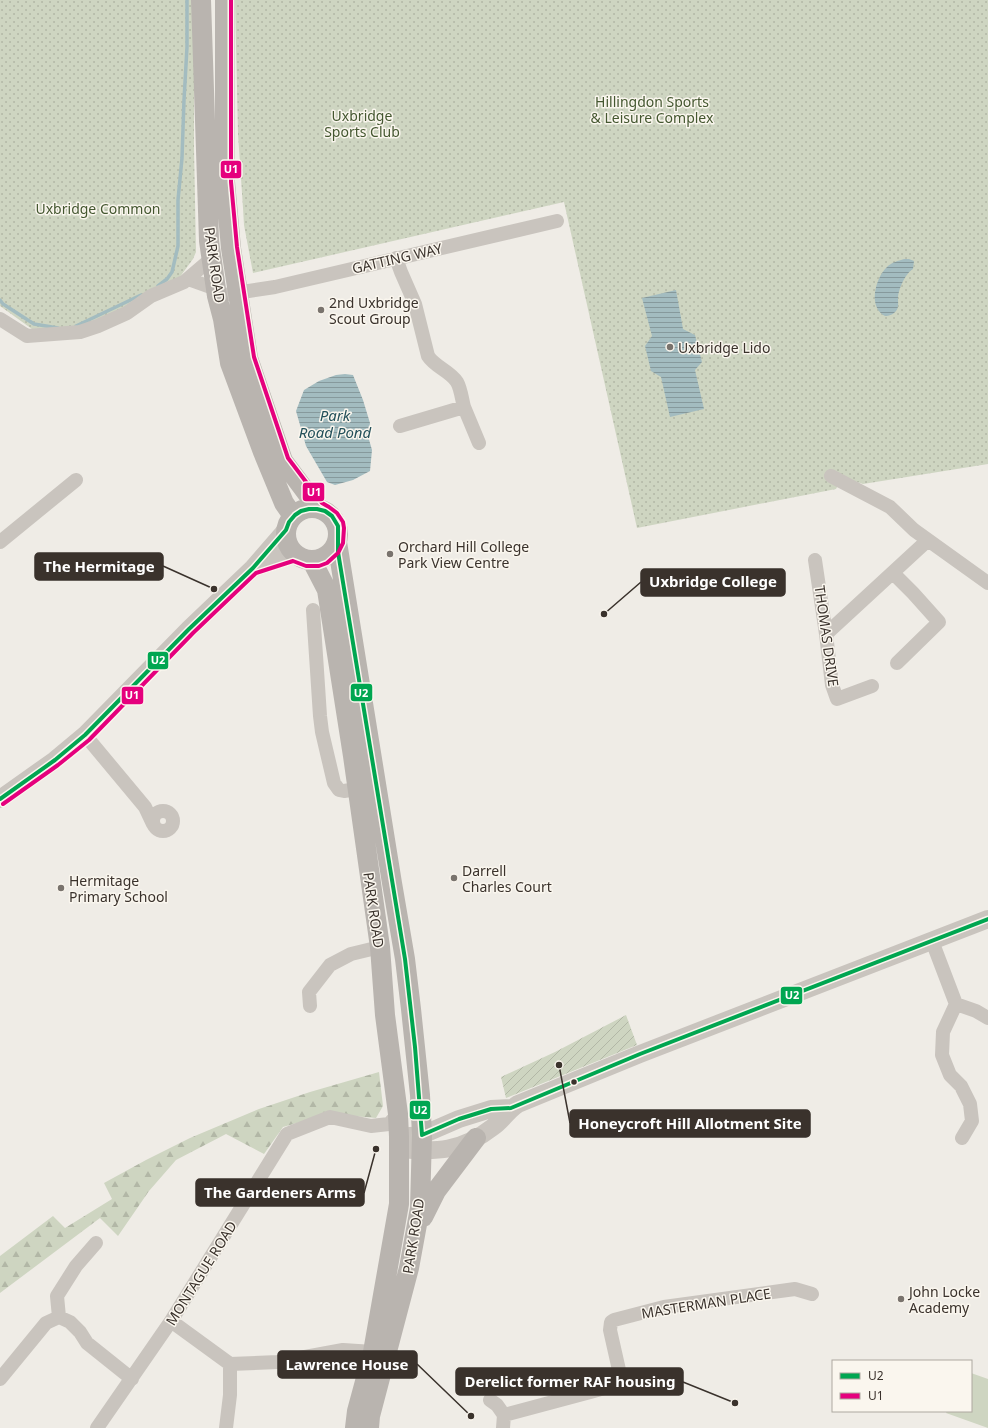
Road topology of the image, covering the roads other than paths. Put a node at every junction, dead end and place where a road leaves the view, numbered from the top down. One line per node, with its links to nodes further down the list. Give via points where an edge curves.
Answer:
1 (201, 0): 5 (main road, PARK ROAD)
2 (225, 0): 8 (main road, PARK ROAD, via 225,182)
3 (557, 221): 4 (street, GATTING WAY)
4 (396, 258): 8 (street, GATTING WAY, via 275,287); 10 (street, via 415,304 428,356 457,382)
5 (211, 259): 6 (street); 7 (main road, PARK ROAD)
6 (188, 278): 7 (street); 9 (street, via 151,296 126,313 80,332 27,336)
7 (217, 292): 8 (street, GATTING WAY); 16 (main road, PARK ROAD, via 230,363 262,452 284,503)
8 (238, 293): 15 (main road, PARK ROAD, via 248,358 283,461)
9 (0, 319)
10 (464, 407): 11 (street); 12 (street)
11 (400, 426)
12 (479, 443)
13 (831, 476): 17 (street, via 890,506)
14 (76, 480): 18 (street)
15 (318, 508): 16 (main road, via 300,511); 19 (main road, via 328,513 335,521)
16 (289, 523): 20 (main road, via 287,544); 22 (street)
17 (928, 540): 23 (street); 24 (street)
18 (0, 542)
19 (337, 542): 20 (main road, via 327,556 320,559); 44 (main road, PARK ROAD, via 405,959 420,1095)
20 (303, 557): 22 (street); 30 (main road, PARK ROAD, via 327,590)
21 (815, 560): 26 (street, THOMAS DRIVE)
22 (253, 568): 29 (street)
23 (893, 573): 26 (street); 27 (street, via 939,622)
24 (988, 583)
25 (313, 610): 30 (street, via 320,716 332,776 339,790)
26 (826, 634): 28 (street, THOMAS DRIVE, via 832,685 837,699)
27 (897, 663)
28 (872, 686)
29 (85, 735): 31 (street, via 56,760); 32 (street)
30 (357, 789): 35 (main road, PARK ROAD)
31 (0, 800)
32 (145, 807): 32 (street, via 153,824 155,815 164,811)
33 (988, 919): 34 (street)
34 (932, 941): 36 (street); 39 (street, via 640,1054)
35 (380, 947): 37 (street, via 351,954 330,965 309,992); 40 (main road, PARK ROAD, via 385,1015)
36 (956, 1004): 38 (street); 42 (street, via 943,1032 942,1055 950,1075 961,1086 970,1104 972,1121)
37 (310, 1006)
38 (988, 1018)
39 (511, 1108): 41 (street, via 498,1124); 44 (street, via 491,1109 459,1119)
40 (398, 1114): 43 (main road, PARK ROAD); 49 (street, MONTAGUE ROAD, via 389,1124 371,1126 330,1117 288,1134)
41 (476, 1138): 44 (street, via 461,1146 441,1151); 45 (main road, via 436,1191)
42 (962, 1138)
43 (399, 1143): 44 (street); 50 (main road, PARK ROAD, via 400,1204)
44 (421, 1143): 45 (main road, PARK ROAD, via 420,1208)
45 (416, 1232): 59 (main road, PARK ROAD)
46 (96, 1243): 48 (street, via 76,1266 57,1296)
47 (812, 1294): 55 (street, MASTERMAN PLACE, via 795,1289 664,1307 614,1320 611,1322 610,1330 619,1370 614,1383)
48 (59, 1317): 52 (street, via 46,1323); 53 (street, via 70,1322 87,1343)
49 (171, 1321): 51 (street); 53 (street, MONTAGUE ROAD)
50 (373, 1352): 51 (street, via 343,1350 278,1362); 58 (main road, PARK ROAD, via 357,1410)
51 (230, 1364): 57 (street)
52 (0, 1379)
53 (132, 1379): 56 (street, MONTAGUE ROAD)
54 (490, 1400): 55 (street, MASTERMAN PLACE, via 497,1405)
55 (503, 1421)
56 (97, 1428)
57 (226, 1428)
58 (355, 1428)
59 (369, 1428)

